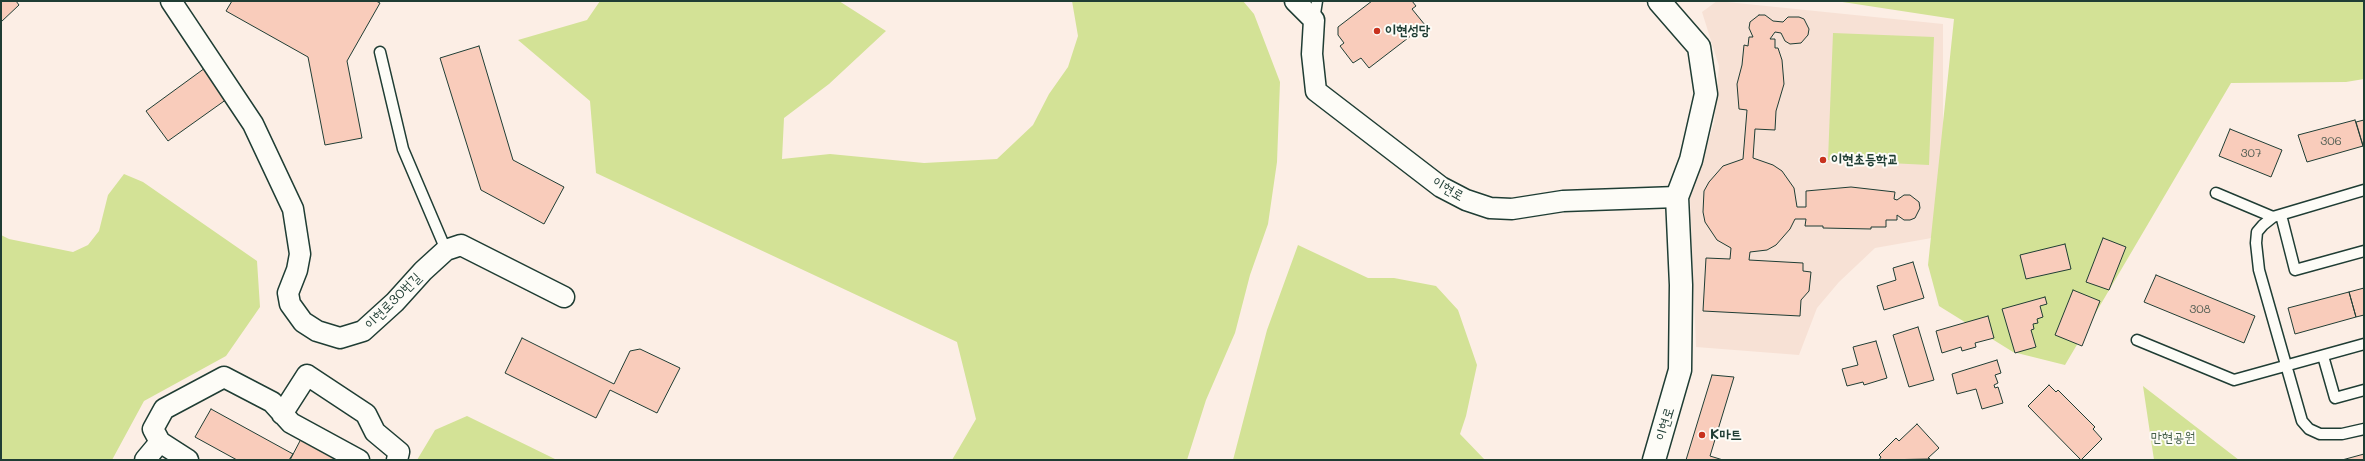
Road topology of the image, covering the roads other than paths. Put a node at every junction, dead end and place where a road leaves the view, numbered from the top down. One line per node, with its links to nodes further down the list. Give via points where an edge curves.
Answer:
1 (171, 1): 11 (street, 이현로30번길, via 253,124 293,209 300,254 288,293 290,304 302,322 316,331 340,338 363,331)
2 (1295, 1): 5 (street)
3 (1317, 1): 5 (lane)
4 (1659, 1): 9 (street, 이현로, via 1699,47 1706,94 1691,160)
5 (1314, 20): 9 (street, 이현로, via 1312,54 1316,92 1441,187 1466,200 1490,208 1512,210 1563,201)
6 (380, 52): 11 (lane, via 403,149)
7 (2364, 190): 10 (lane)
8 (2216, 193): 10 (lane)
9 (1677, 196): 26 (street, 이현로, via 1681,285 1680,370)
10 (2277, 216): 12 (lane, via 2295,270); 17 (lane, via 2257,232 2256,242 2259,270)
11 (446, 250): 13 (street, via 461,245)
12 (2364, 251)
13 (564, 297)
14 (2137, 340): 17 (lane, via 2234,380)
15 (2364, 344): 16 (lane)
16 (2323, 356): 17 (lane); 18 (lane, via 2335,398)
17 (2285, 366): 20 (lane, via 2302,421 2309,429 2329,435)
18 (2364, 390)
19 (282, 414): 21 (street, via 272,402 224,378 164,409 153,429); 24 (street, via 291,423); 25 (street, via 307,375 366,414 375,432 399,452)
20 (2364, 429)
21 (160, 442): 22 (street); 23 (street)
22 (145, 460)
23 (188, 460)
24 (358, 460)
25 (397, 460)
26 (1654, 460)

